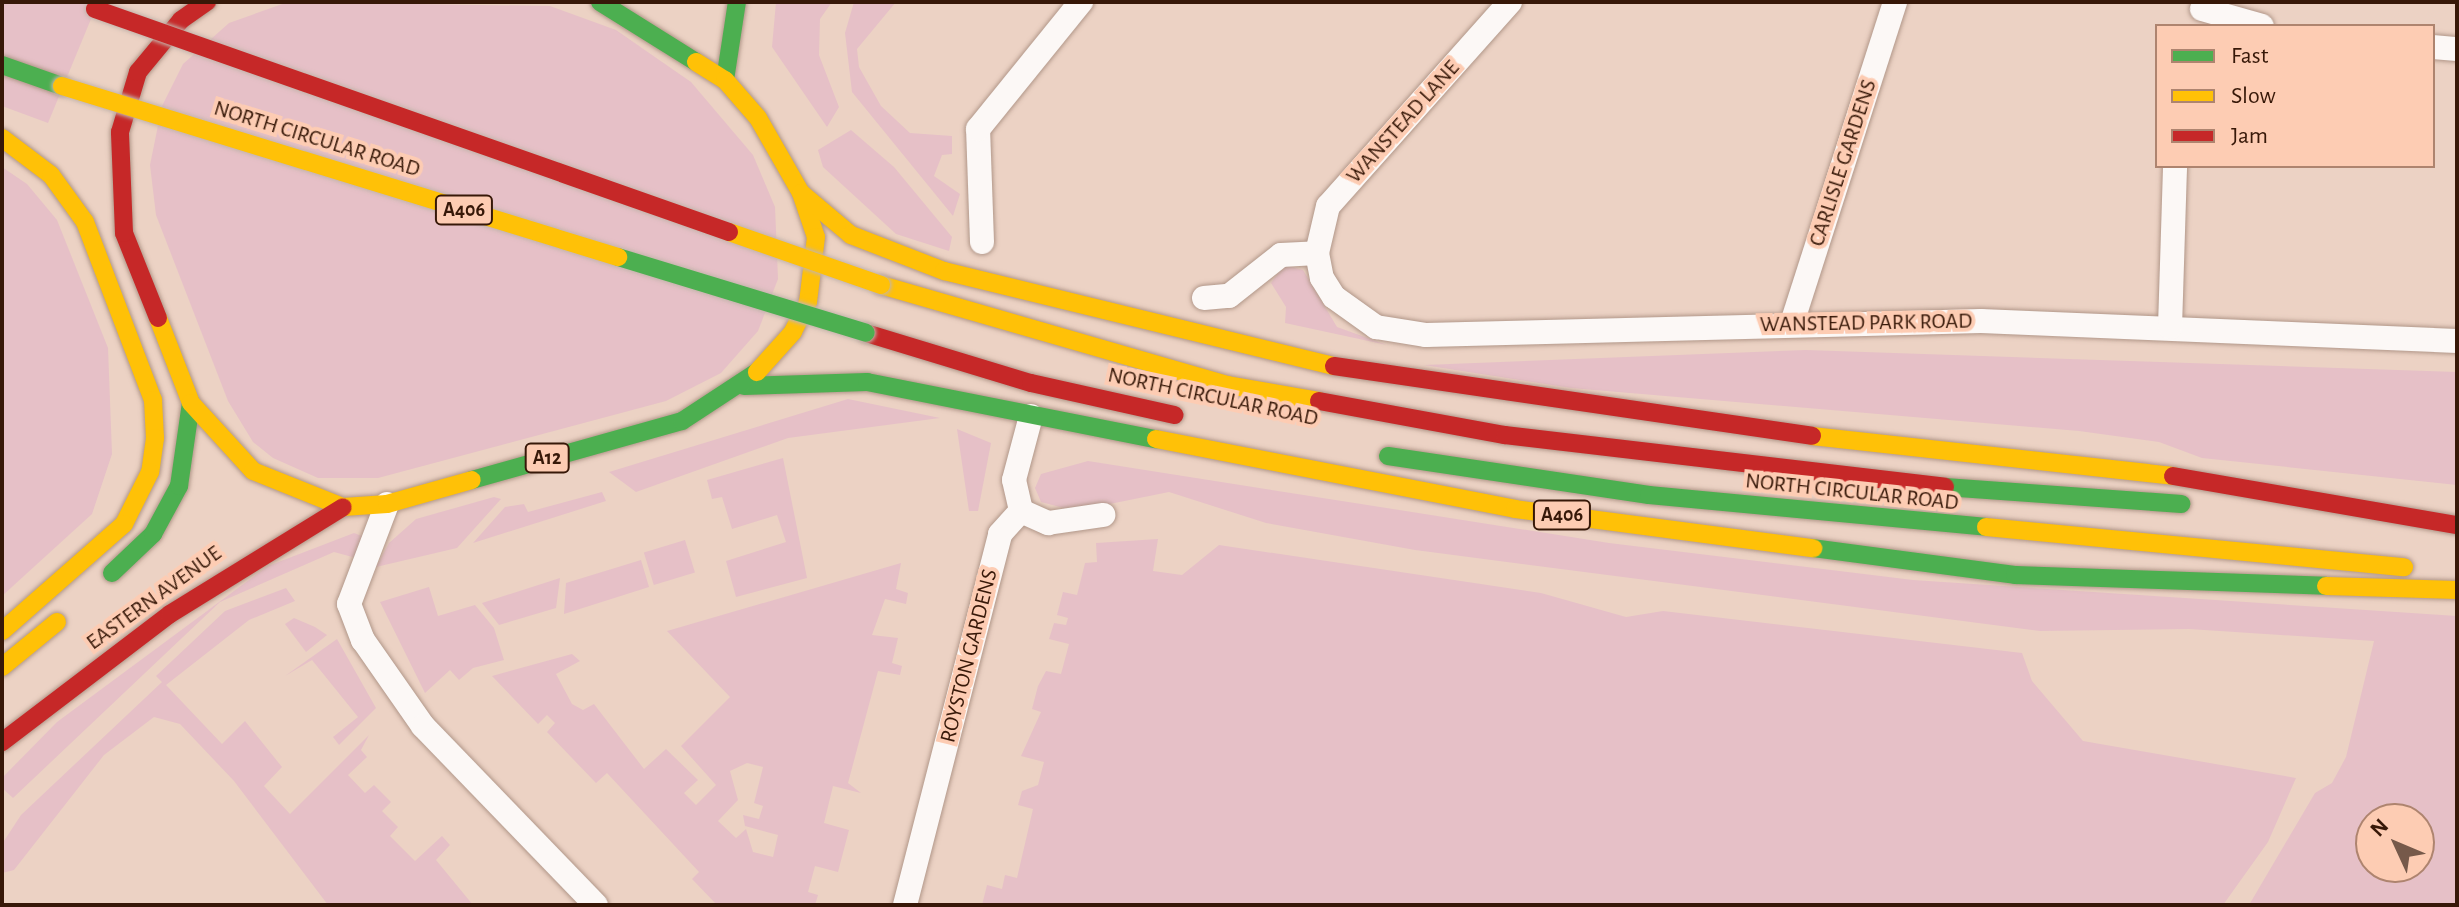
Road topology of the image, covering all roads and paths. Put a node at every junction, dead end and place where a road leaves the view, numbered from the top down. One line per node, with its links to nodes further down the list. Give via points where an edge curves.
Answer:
1 (77, 2): 35 (highway, NORTH CIRCULAR ROAD, bridge, via 881,285 1228,385 1491,433 1877,482 2214,507)
2 (207, 2): 18 (highway, A12, via 181,20 138,72 120,132)
3 (600, 2): 13 (highway, A12)
4 (737, 2): 13 (highway)
5 (1081, 2): 19 (street, via 978,129)
6 (1510, 2): 20 (street, WANSTEAD LANE, via 1328,206)
7 (1895, 2): 22 (street, CARLISLE GARDENS)
8 (2201, 12): 9 (street)
9 (2253, 24)
10 (2435, 47): 11 (street)
11 (2457, 49)
12 (2, 65): 28 (highway, NORTH CIRCULAR ROAD / A406, bridge, via 1031,383)
13 (725, 80): 17 (highway, A12, via 758,118)
14 (2, 120): 18 (highway, via 61,160)
15 (2, 138): 40 (highway, via 51,175 85,222 153,400 155,438 150,472 124,524)
16 (2175, 168): 23 (street)
17 (801, 193): 25 (highway, A12, via 816,237 808,302 784,343); 34 (highway, via 851,235 944,271 1320,364 1527,402 2241,484)
18 (124, 233): 26 (highway, A12)
19 (982, 242)
20 (1317, 253): 21 (street, via 1281,255 1229,296); 22 (street, WANSTEAD PARK ROAD, via 1322,278 1353,315 1376,327 1426,335)
21 (1204, 298)
22 (1792, 323): 23 (street, WANSTEAD PARK ROAD)
23 (2170, 327): 24 (street, WANSTEAD PARK ROAD)
24 (2457, 341)
25 (744, 386): 27 (highway, A406, via 867,382); 30 (highway, A12, via 682,421)
26 (191, 403): 31 (highway, A12, via 253,471); 37 (highway, EASTERN AVENUE / A12, via 179,486 153,534)
27 (1031, 416): 32 (street, via 1014,480); 38 (highway, A406, via 1515,509 2015,575)
28 (1202, 422)
29 (1368, 453): 36 (highway, NORTH CIRCULAR ROAD / A406, via 1649,495)
30 (387, 504): 31 (highway, A12); 43 (street, via 349,604 363,640 423,726)
31 (343, 507): 42 (highway, EASTERN AVENUE / A12, via 170,614)
32 (1021, 511): 33 (street, via 1048,523); 44 (street, ROYSTON GARDENS, via 1000,534)
33 (1103, 515)
34 (2457, 525)
35 (2457, 534)
36 (2457, 574)
37 (99, 586)
38 (2457, 590)
39 (76, 606): 41 (highway, EASTERN AVENUE)
40 (2, 631)
41 (2, 667)
42 (2, 742)
43 (596, 905)
44 (905, 905)

